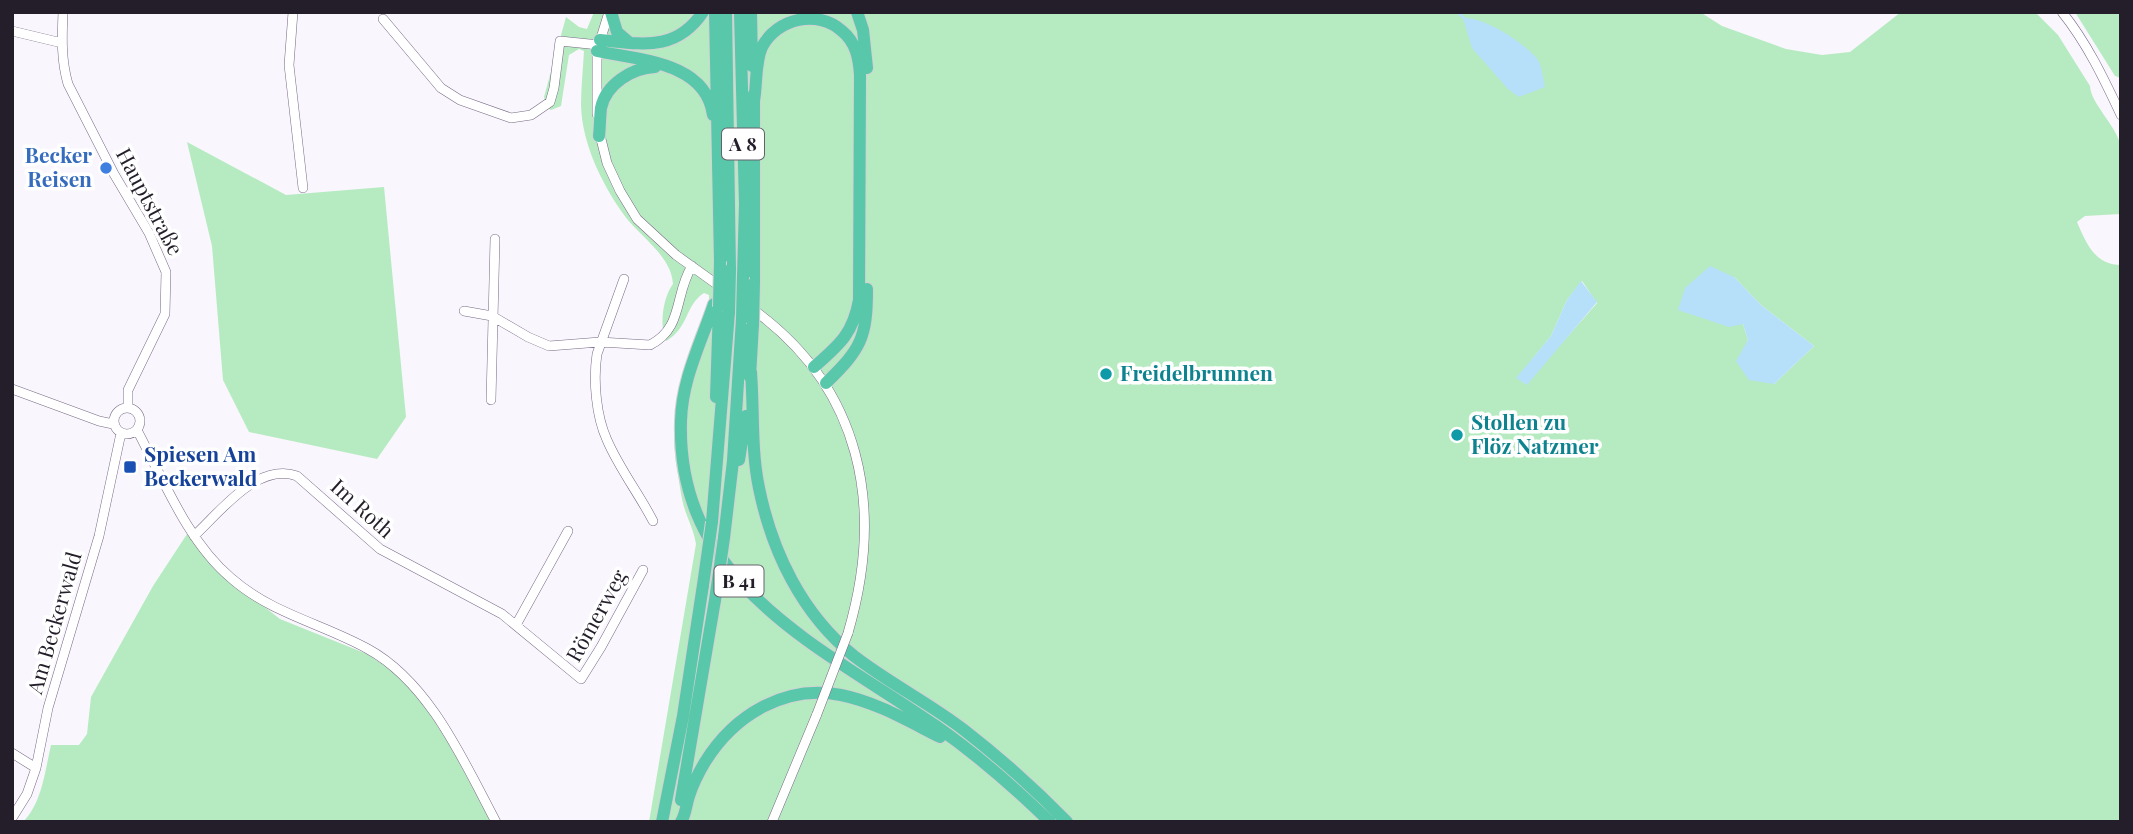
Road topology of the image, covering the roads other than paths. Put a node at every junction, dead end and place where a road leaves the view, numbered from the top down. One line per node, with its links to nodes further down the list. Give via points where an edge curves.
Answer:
1 (63, 12): 13 (street, Hauptstraße)
2 (293, 12): 21 (street, via 289,65)
3 (610, 12): 14 (highway, via 617,32); 15 (street)
4 (703, 12): 14 (highway, via 674,38)
5 (715, 12): 20 (highway)
6 (726, 12): 26 (highway, A 8, bridge, via 730,270)
7 (740, 12): 25 (highway, A 8)
8 (751, 12): 17 (highway)
9 (857, 12): 33 (highway, via 868,74 867,318 856,350)
10 (2062, 12): 18 (street, via 2097,66)
11 (383, 19): 15 (street, via 441,88 460,100 511,118 531,115 550,102 560,41)
12 (12, 31): 13 (street)
13 (62, 43): 36 (street, Hauptstraße, via 68,84 166,271 165,314 128,390)
14 (630, 43): 15 (highway)
15 (599, 46): 16 (highway); 19 (street, via 595,78)
16 (665, 66): 19 (highway, via 645,67 614,85 601,107); 20 (highway, via 700,84 713,110)
17 (754, 101): 25 (highway); 31 (highway, via 762,48 779,27 812,18 843,31 855,47 860,75 859,299 846,337)
18 (2121, 115)
19 (599, 136): 23 (street, via 607,163 637,219)
20 (718, 155): 26 (highway, bridge)
21 (303, 188)
22 (495, 239): 28 (street)
23 (692, 266): 30 (street, via 681,287 675,320 657,342 642,346); 31 (street, via 780,330)
24 (624, 279): 30 (street)
25 (749, 280): 29 (highway, A 8, bridge)
26 (721, 308): 48 (highway, B 41, via 685,388 681,442 693,505 719,557 748,592 792,631); 52 (highway, A 8, bridge, via 712,522)
27 (464, 311): 28 (street)
28 (492, 316): 30 (street, via 549,346); 35 (street)
29 (748, 321): 32 (highway); 40 (highway, A 8)
30 (600, 342): 41 (street, via 595,365 603,431)
31 (814, 367): 33 (street)
32 (751, 372): 40 (highway, via 742,448); 56 (highway, B 41, via 759,489 781,557 810,610 848,651 964,730)
33 (826, 383): 54 (street, bridge, via 840,410 862,482 862,569 848,633)
34 (12, 389): 37 (street)
35 (491, 400)
36 (128, 408): 37 (street, via 117,412); 38 (street, via 139,417)
37 (113, 424): 39 (street)
38 (137, 430): 39 (street); 43 (street)
39 (121, 433): 49 (street, Am Beckerwald, via 99,536 48,708)
40 (727, 512): 53 (highway, A 8, bridge)
41 (653, 521)
42 (568, 531): 45 (street)
43 (194, 536): 45 (street, Im Roth, via 248,486 288,473 306,482 389,556 491,607); 51 (street, via 231,578 259,599 369,649 411,681 457,749)
44 (643, 570): 46 (street, Römerweg)
45 (516, 625): 46 (street, Im Roth)
46 (581, 680)
47 (12, 753): 49 (street)
48 (977, 757): 53 (highway, via 875,705 840,695 796,694 757,709 718,743 695,780); 55 (highway, B 41)
49 (36, 768): 50 (street, Am Beckerwald)
50 (12, 818)
51 (496, 822)
52 (662, 822)
53 (679, 822)
54 (772, 822)
55 (1050, 822)
56 (1067, 822)

